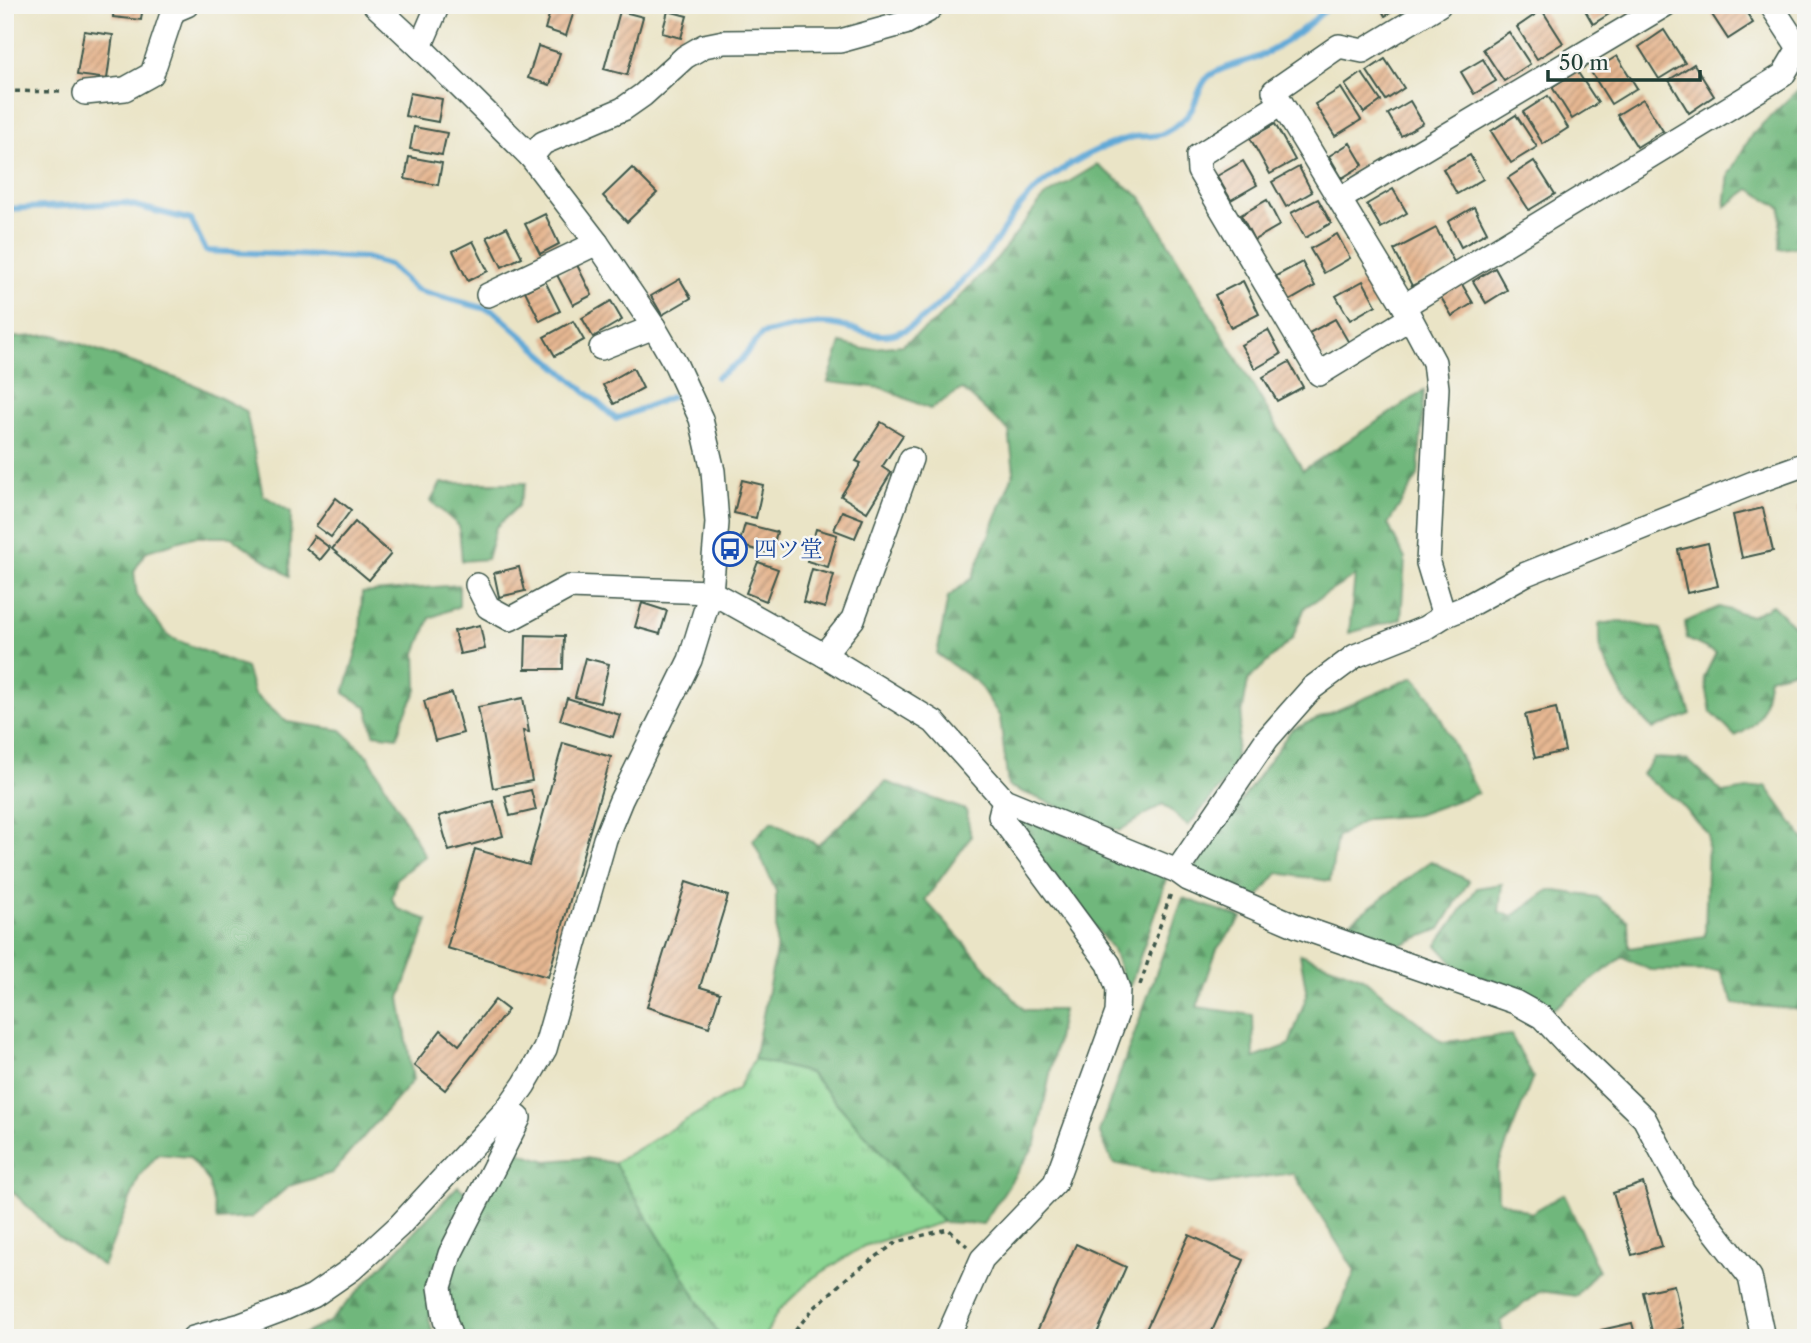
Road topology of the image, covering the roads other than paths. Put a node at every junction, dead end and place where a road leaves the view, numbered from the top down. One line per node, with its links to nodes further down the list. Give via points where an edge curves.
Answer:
1 (187, 5): 9 (street, via 173,11 152,74 125,89)
2 (375, 5): 8 (street)
3 (438, 5): 8 (street)
4 (933, 5): 11 (street, via 905,23 840,40 724,41 704,46 622,109 543,143)
5 (1439, 5): 10 (street, via 1363,51 1339,46 1274,91)
6 (1665, 5): 12 (street)
7 (1771, 5): 15 (street, via 1799,48 1783,75)
8 (420, 47): 11 (street)
9 (85, 93)
10 (1281, 104): 12 (street); 15 (street, via 1198,156 1199,171 1319,374)
11 (531, 157): 13 (street)
12 (1340, 199): 15 (street)
13 (597, 243): 14 (street); 16 (street)
14 (488, 295)
15 (1407, 312): 22 (street, via 1434,362 1437,388 1428,563)
16 (654, 327): 17 (street); 21 (street, via 701,419 713,471 717,523)
17 (601, 348)
18 (911, 459): 23 (street, via 853,620)
19 (1806, 464): 22 (street, via 1526,574)
20 (477, 585): 21 (street, via 488,607 510,619 569,587)
21 (711, 592): 23 (street); 26 (street, via 690,660 605,839 545,1049)
22 (1444, 616): 25 (street, via 1355,656 1312,688 1267,739)
23 (824, 655): 24 (street, via 934,722)
24 (1003, 800): 25 (street); 29 (street, via 999,816 1108,964 1118,989 1117,1013 1055,1183 982,1259)
25 (1177, 871): 30 (street, via 1297,926 1515,1002 1542,1017 1644,1118 1683,1191 1750,1277)
26 (507, 1108): 27 (street, via 399,1226 352,1269 313,1296 281,1310); 28 (street, via 519,1118 450,1254 440,1287)
27 (193, 1338)
28 (451, 1338)
29 (947, 1338)
30 (1763, 1338)

